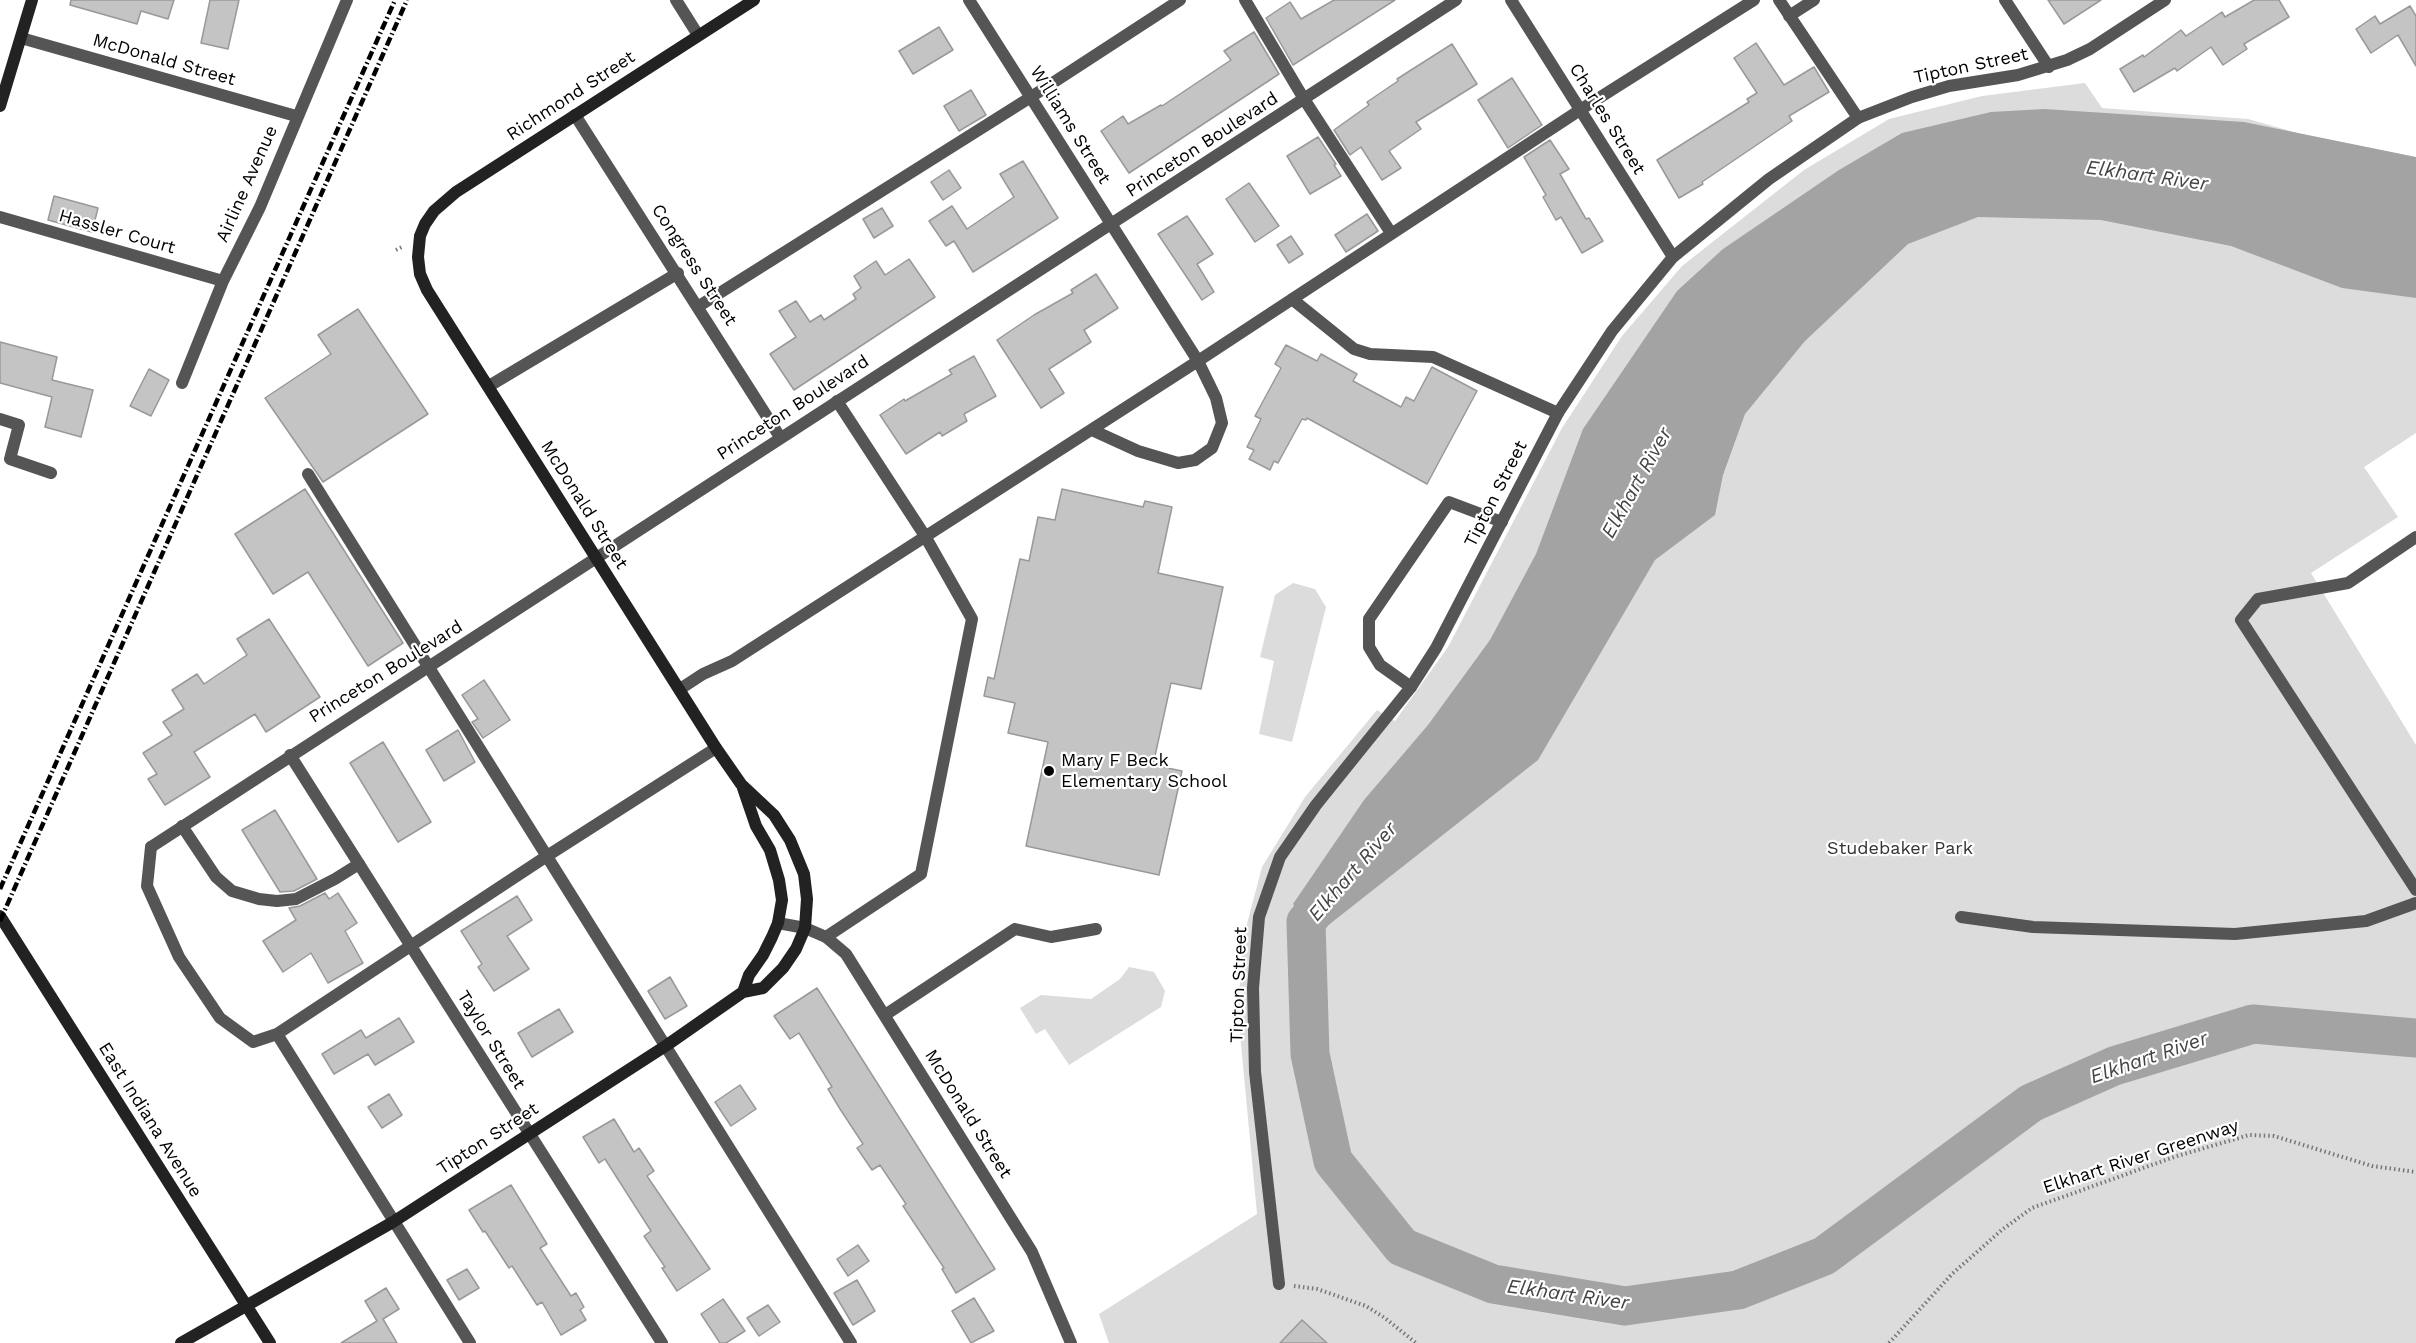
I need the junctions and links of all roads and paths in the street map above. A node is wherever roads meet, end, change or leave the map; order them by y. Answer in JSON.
{"nodes":[{"id":1,"x":32,"y":0,"type":"edge"},
{"id":2,"x":347,"y":0,"type":"edge"},
{"id":3,"x":676,"y":0,"type":"edge"},
{"id":4,"x":754,"y":0,"type":"edge"},
{"id":5,"x":969,"y":0,"type":"edge"},
{"id":6,"x":1180,"y":0,"type":"edge"},
{"id":7,"x":1245,"y":0,"type":"edge"},
{"id":8,"x":1456,"y":0,"type":"edge"},
{"id":9,"x":1511,"y":0,"type":"edge"},
{"id":10,"x":1754,"y":0,"type":"edge"},
{"id":11,"x":1779,"y":0,"type":"edge"},
{"id":12,"x":1814,"y":0,"type":"edge"},
{"id":13,"x":2005,"y":0,"type":"edge"},
{"id":14,"x":2165,"y":0,"type":"edge"},
{"id":15,"x":1789,"y":16,"type":"junction"},
{"id":16,"x":698,"y":35,"type":"junction"},
{"id":17,"x":21,"y":38,"type":"junction"},
{"id":18,"x":2049,"y":67,"type":"junction"},
{"id":19,"x":5,"y":73,"type":"edge"},
{"id":20,"x":1031,"y":97,"type":"junction"},
{"id":21,"x":1304,"y":99,"type":"junction"},
{"id":22,"x":0,"y":106,"type":"edge"},
{"id":23,"x":1580,"y":110,"type":"junction"},
{"id":24,"x":575,"y":115,"type":"junction"},
{"id":25,"x":296,"y":116,"type":"junction"},
{"id":26,"x":1858,"y":118,"type":"junction"},
{"id":27,"x":0,"y":217,"type":"edge"},
{"id":28,"x":1111,"y":225,"type":"junction"},
{"id":29,"x":1391,"y":233,"type":"junction"},
{"id":30,"x":420,"y":236,"type":"joint"},
{"id":31,"x":1673,"y":256,"type":"junction"},
{"id":32,"x":678,"y":273,"type":"junction"},
{"id":33,"x":223,"y":281,"type":"junction"},
{"id":34,"x":1292,"y":299,"type":"junction"},
{"id":35,"x":699,"y":306,"type":"junction"},
{"id":36,"x":1198,"y":361,"type":"junction"},
{"id":37,"x":182,"y":384,"type":"dead end"},
{"id":38,"x":489,"y":386,"type":"junction"},
{"id":39,"x":837,"y":401,"type":"junction"},
{"id":40,"x":1558,"y":413,"type":"junction"},
{"id":41,"x":0,"y":419,"type":"edge"},
{"id":42,"x":1092,"y":429,"type":"junction"},
{"id":43,"x":780,"y":437,"type":"junction"},
{"id":44,"x":51,"y":473,"type":"dead end"},
{"id":45,"x":308,"y":474,"type":"dead end"},
{"id":46,"x":1502,"y":522,"type":"junction"},
{"id":47,"x":925,"y":536,"type":"junction"},
{"id":48,"x":2416,"y":537,"type":"edge"},
{"id":49,"x":596,"y":559,"type":"junction"},
{"id":50,"x":429,"y":667,"type":"junction"},
{"id":51,"x":1411,"y":687,"type":"junction"},
{"id":52,"x":680,"y":689,"type":"junction"},
{"id":53,"x":716,"y":748,"type":"junction"},
{"id":54,"x":290,"y":754,"type":"junction"},
{"id":55,"x":741,"y":784,"type":"junction"},
{"id":56,"x":182,"y":826,"type":"junction"},
{"id":57,"x":547,"y":856,"type":"junction"},
{"id":58,"x":359,"y":864,"type":"junction"},
{"id":59,"x":2416,"y":890,"type":"edge"},
{"id":60,"x":2416,"y":903,"type":"edge"},
{"id":61,"x":0,"y":916,"type":"edge"},
{"id":62,"x":1961,"y":917,"type":"dead end"},
{"id":63,"x":778,"y":924,"type":"junction"},
{"id":64,"x":805,"y":928,"type":"junction"},
{"id":65,"x":1096,"y":929,"type":"dead end"},
{"id":66,"x":826,"y":937,"type":"junction"},
{"id":67,"x":411,"y":945,"type":"junction"},
{"id":68,"x":743,"y":992,"type":"junction"},
{"id":69,"x":885,"y":1015,"type":"junction"},
{"id":70,"x":277,"y":1034,"type":"junction"},
{"id":71,"x":667,"y":1045,"type":"junction"},
{"id":72,"x":529,"y":1134,"type":"junction"},
{"id":73,"x":2416,"y":1172,"type":"edge"},
{"id":74,"x":393,"y":1221,"type":"junction"},
{"id":75,"x":1279,"y":1284,"type":"joint"},
{"id":76,"x":245,"y":1305,"type":"junction"},
{"id":77,"x":182,"y":1343,"type":"edge"},
{"id":78,"x":270,"y":1343,"type":"edge"},
{"id":79,"x":470,"y":1343,"type":"edge"},
{"id":80,"x":662,"y":1343,"type":"edge"},
{"id":81,"x":851,"y":1343,"type":"edge"},
{"id":82,"x":1071,"y":1343,"type":"edge"},
{"id":83,"x":1416,"y":1343,"type":"edge"},
{"id":84,"x":1889,"y":1343,"type":"edge"}],
"edges":[{"from":1,"to":17,"type":"street"},
{"from":2,"to":25,"type":"street","name":"Airline Avenue"},
{"from":3,"to":16,"type":"street"},
{"from":4,"to":16,"type":"street","name":"Richmond Street"},
{"from":5,"to":20,"type":"street","name":"Williams Street"},
{"from":6,"to":20,"type":"street"},
{"from":7,"to":21,"type":"street"},
{"from":8,"to":21,"type":"street","name":"Princeton Boulevard"},
{"from":9,"to":23,"type":"street","name":"Charles Street"},
{"from":10,"to":23,"type":"street"},
{"from":11,"to":15,"type":"street"},
{"from":12,"to":15,"type":"street"},
{"from":13,"to":18,"type":"street"},
{"from":14,"to":18,"type":"street","name":"Tipton Street"},
{"from":15,"to":26,"type":"street"},
{"from":16,"to":24,"type":"street","name":"Richmond Street"},
{"from":17,"to":19,"type":"street"},
{"from":17,"to":25,"type":"street","name":"McDonald Street"},
{"from":18,"to":26,"type":"street","name":"Tipton Street"},
{"from":19,"to":22,"type":"street"},
{"from":20,"to":28,"type":"street","name":"Williams Street"},
{"from":20,"to":35,"type":"street"},
{"from":21,"to":28,"type":"street","name":"Princeton Boulevard"},
{"from":21,"to":29,"type":"street"},
{"from":23,"to":29,"type":"street"},
{"from":23,"to":31,"type":"street","name":"Charles Street"},
{"from":24,"to":30,"type":"street","name":"Richmond Street"},
{"from":24,"to":32,"type":"street","name":"Congress Street"},
{"from":25,"to":33,"type":"street","name":"Airline Avenue"},
{"from":26,"to":31,"type":"street","name":"Tipton Street"},
{"from":27,"to":33,"type":"street","name":"Hassler Court"},
{"from":28,"to":36,"type":"street","name":"Williams Street"},
{"from":28,"to":39,"type":"street","name":"Princeton Boulevard"},
{"from":29,"to":34,"type":"street"},
{"from":30,"to":38,"type":"street","name":"McDonald Street"},
{"from":31,"to":40,"type":"street","name":"Tipton Street"},
{"from":32,"to":35,"type":"street","name":"Congress Street"},
{"from":32,"to":38,"type":"street"},
{"from":33,"to":37,"type":"street","name":"Airline Avenue"},
{"from":34,"to":36,"type":"street"},
{"from":34,"to":40,"type":"street"},
{"from":35,"to":43,"type":"street","name":"Congress Street"},
{"from":36,"to":42,"type":"street"},
{"from":36,"to":42,"type":"street","name":"Williams Street"},
{"from":38,"to":49,"type":"street","name":"McDonald Street"},
{"from":39,"to":43,"type":"street","name":"Princeton Boulevard"},
{"from":39,"to":47,"type":"street"},
{"from":40,"to":46,"type":"street","name":"Tipton Street"},
{"from":41,"to":44,"type":"street"},
{"from":42,"to":47,"type":"street"},
{"from":43,"to":49,"type":"street","name":"Princeton Boulevard"},
{"from":45,"to":50,"type":"street"},
{"from":46,"to":51,"type":"street","name":"Tipton Street"},
{"from":46,"to":51,"type":"street"},
{"from":47,"to":52,"type":"street"},
{"from":47,"to":66,"type":"street"},
{"from":48,"to":59,"type":"street"},
{"from":49,"to":50,"type":"street","name":"Princeton Boulevard"},
{"from":49,"to":52,"type":"street","name":"McDonald Street"},
{"from":50,"to":54,"type":"street","name":"Princeton Boulevard"},
{"from":50,"to":57,"type":"street"},
{"from":51,"to":75,"type":"street","name":"Tipton Street"},
{"from":52,"to":53,"type":"street","name":"McDonald Street"},
{"from":53,"to":55,"type":"street","name":"McDonald Street"},
{"from":53,"to":57,"type":"street"},
{"from":54,"to":56,"type":"street","name":"Princeton Boulevard"},
{"from":54,"to":58,"type":"street","name":"Taylor Street"},
{"from":55,"to":63,"type":"street","name":"McDonald Street"},
{"from":55,"to":64,"type":"street","name":"McDonald Street"},
{"from":56,"to":58,"type":"street"},
{"from":56,"to":70,"type":"street","name":"Princeton Boulevard"},
{"from":57,"to":67,"type":"street"},
{"from":57,"to":71,"type":"street"},
{"from":58,"to":67,"type":"street","name":"Taylor Street"},
{"from":60,"to":62,"type":"street"},
{"from":61,"to":76,"type":"street","name":"East Indiana Avenue"},
{"from":63,"to":64,"type":"street","name":"McDonald Street"},
{"from":63,"to":68,"type":"street","name":"Tipton Street"},
{"from":64,"to":66,"type":"street","name":"McDonald Street"},
{"from":64,"to":68,"type":"street","name":"Tipton Street"},
{"from":65,"to":69,"type":"street"},
{"from":66,"to":69,"type":"street","name":"McDonald Street"},
{"from":67,"to":70,"type":"street"},
{"from":67,"to":72,"type":"street","name":"Taylor Street"},
{"from":68,"to":71,"type":"street","name":"Tipton Street"},
{"from":69,"to":82,"type":"street","name":"McDonald Street"},
{"from":70,"to":74,"type":"street"},
{"from":71,"to":72,"type":"street","name":"Tipton Street"},
{"from":71,"to":81,"type":"street"},
{"from":72,"to":74,"type":"street","name":"Tipton Street"},
{"from":72,"to":80,"type":"street","name":"Taylor Street"},
{"from":73,"to":84,"type":"path","name":"Elkhart River Greenway"},
{"from":74,"to":76,"type":"street","name":"Tipton Street"},
{"from":74,"to":79,"type":"street"},
{"from":75,"to":83,"type":"path"},
{"from":76,"to":77,"type":"street","name":"Tipton Street"},
{"from":76,"to":78,"type":"street","name":"East Indiana Avenue"}]}
